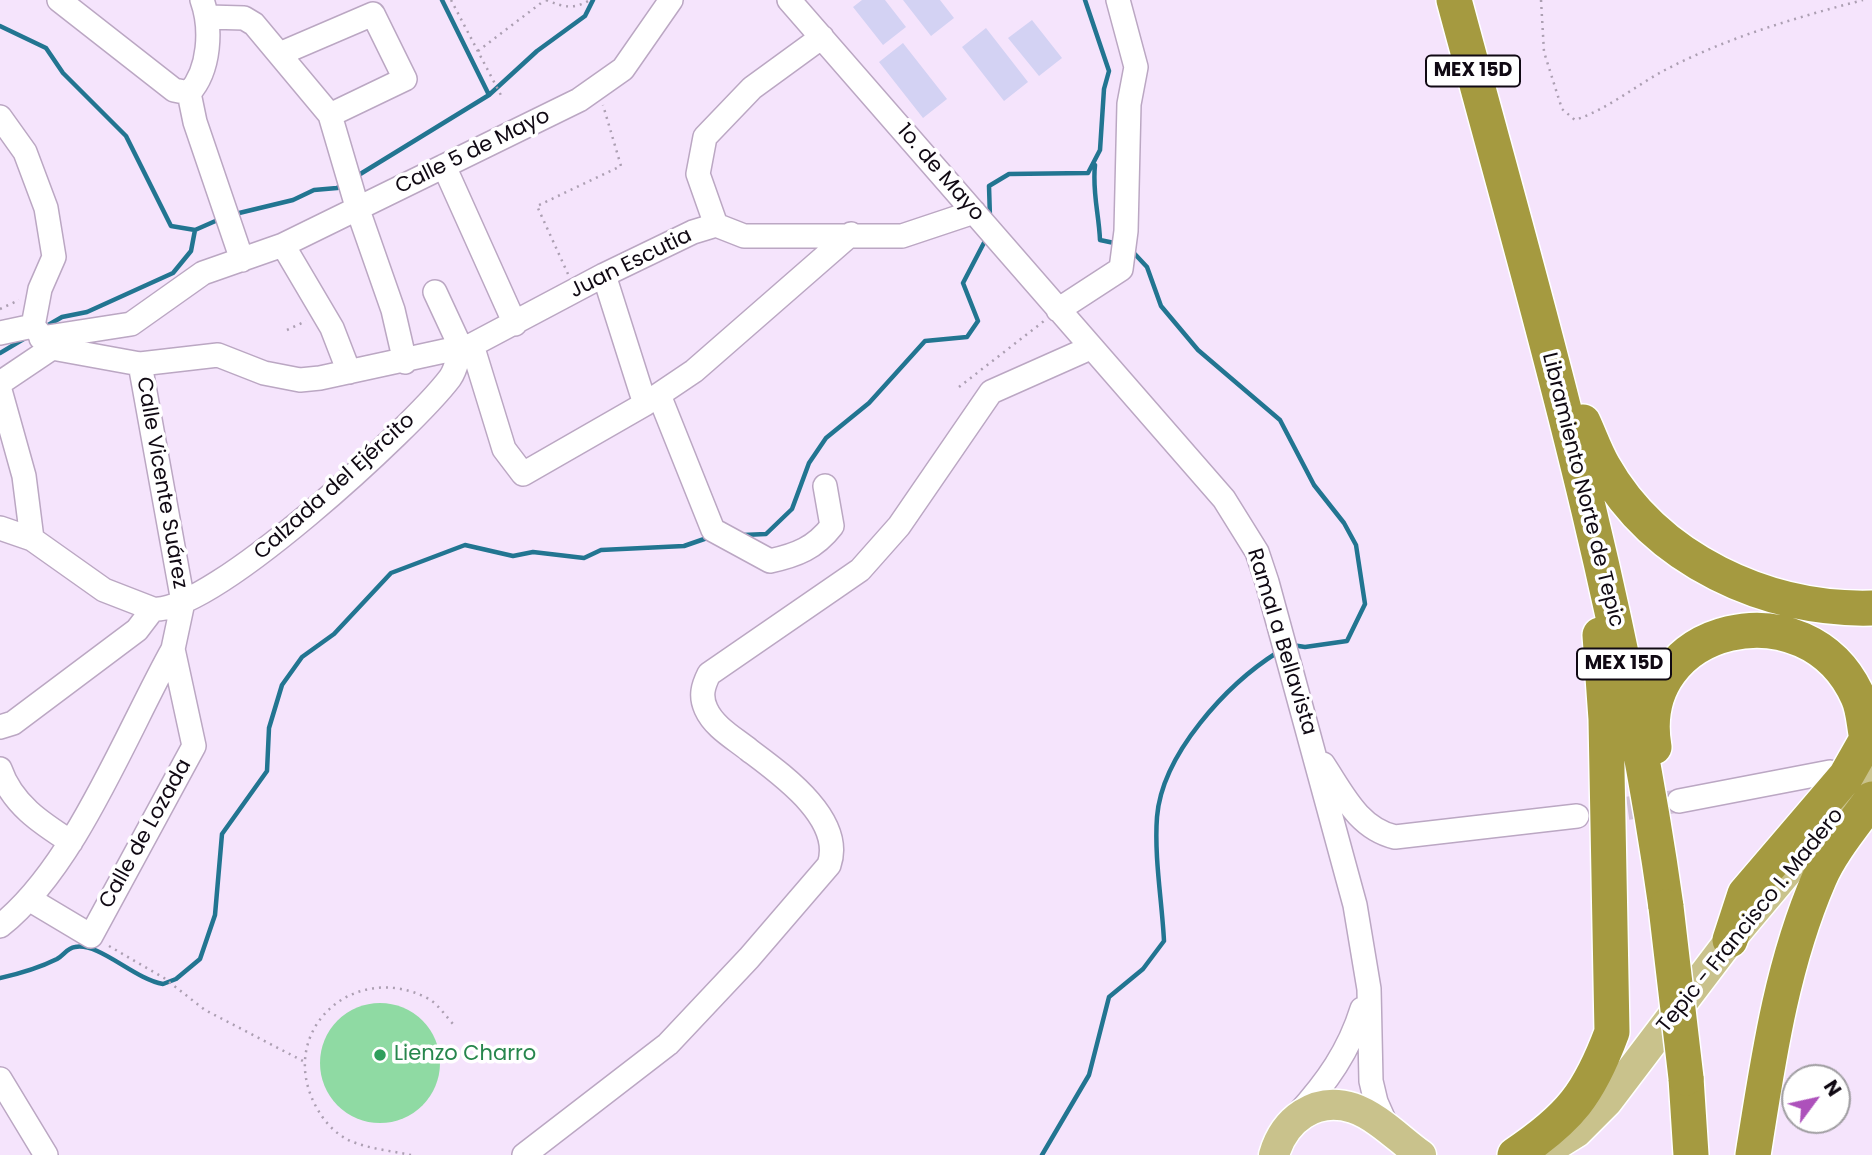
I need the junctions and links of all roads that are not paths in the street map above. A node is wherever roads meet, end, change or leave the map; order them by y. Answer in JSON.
{"nodes":[{"id":1,"x":59,"y":0,"type":"edge"},
{"id":2,"x":671,"y":0,"type":"edge"},
{"id":3,"x":789,"y":0,"type":"edge"},
{"id":4,"x":1118,"y":0,"type":"edge"},
{"id":5,"x":1454,"y":0,"type":"edge"},
{"id":6,"x":205,"y":8,"type":"edge"},
{"id":7,"x":822,"y":37,"type":"junction"},
{"id":8,"x":282,"y":53,"type":"junction"},
{"id":9,"x":189,"y":93,"type":"junction"},
{"id":10,"x":330,"y":115,"type":"junction"},
{"id":11,"x":0,"y":117,"type":"edge"},
{"id":12,"x":1493,"y":142,"type":"junction"},
{"id":13,"x":444,"y":166,"type":"junction"},
{"id":14,"x":358,"y":210,"type":"junction"},
{"id":15,"x":974,"y":212,"type":"junction"},
{"id":16,"x":716,"y":225,"type":"junction"},
{"id":17,"x":851,"y":234,"type":"junction"},
{"id":18,"x":283,"y":245,"type":"junction"},
{"id":19,"x":242,"y":260,"type":"junction"},
{"id":20,"x":604,"y":275,"type":"junction"},
{"id":21,"x":435,"y":292,"type":"dead end"},
{"id":22,"x":1058,"y":310,"type":"junction"},
{"id":23,"x":515,"y":324,"type":"junction"},
{"id":24,"x":0,"y":333,"type":"edge"},
{"id":25,"x":42,"y":337,"type":"junction"},
{"id":26,"x":467,"y":346,"type":"junction"},
{"id":27,"x":1090,"y":348,"type":"junction"},
{"id":28,"x":405,"y":362,"type":"junction"},
{"id":29,"x":140,"y":364,"type":"junction"},
{"id":30,"x":349,"y":372,"type":"junction"},
{"id":31,"x":0,"y":383,"type":"edge"},
{"id":32,"x":0,"y":390,"type":"edge"},
{"id":33,"x":652,"y":399,"type":"junction"},
{"id":34,"x":1566,"y":423,"type":"junction"},
{"id":35,"x":825,"y":486,"type":"dead end"},
{"id":36,"x":0,"y":528,"type":"edge"},
{"id":37,"x":32,"y":539,"type":"junction"},
{"id":38,"x":183,"y":602,"type":"junction"},
{"id":39,"x":1872,"y":608,"type":"edge"},
{"id":40,"x":153,"y":610,"type":"junction"},
{"id":41,"x":173,"y":649,"type":"junction"},
{"id":42,"x":0,"y":727,"type":"edge"},
{"id":43,"x":1313,"y":750,"type":"junction"},
{"id":44,"x":0,"y":769,"type":"edge"},
{"id":45,"x":1872,"y":771,"type":"edge"},
{"id":46,"x":1830,"y":772,"type":"dead end"},
{"id":47,"x":1872,"y":799,"type":"edge"},
{"id":48,"x":1679,"y":801,"type":"tunnel mouth"},
{"id":49,"x":1577,"y":816,"type":"tunnel mouth"},
{"id":50,"x":71,"y":842,"type":"junction"},
{"id":51,"x":29,"y":899,"type":"junction"},
{"id":52,"x":1666,"y":908,"type":"junction"},
{"id":53,"x":0,"y":926,"type":"edge"},
{"id":54,"x":1730,"y":940,"type":"junction"},
{"id":55,"x":1368,"y":989,"type":"junction"},
{"id":56,"x":1630,"y":1070,"type":"junction"},
{"id":57,"x":0,"y":1079,"type":"edge"},
{"id":58,"x":1292,"y":1120,"type":"junction"},
{"id":59,"x":1391,"y":1144,"type":"edge"},
{"id":60,"x":46,"y":1155,"type":"edge"},
{"id":61,"x":524,"y":1155,"type":"edge"},
{"id":62,"x":1274,"y":1155,"type":"edge"},
{"id":63,"x":1420,"y":1155,"type":"edge"},
{"id":64,"x":1514,"y":1155,"type":"edge"},
{"id":65,"x":1540,"y":1155,"type":"edge"},
{"id":66,"x":1691,"y":1155,"type":"edge"},
{"id":67,"x":1753,"y":1155,"type":"edge"}],
"edges":[{"from":1,"to":9,"type":"street"},
{"from":2,"to":13,"type":"street","name":"Calle 5 de Mayo"},
{"from":3,"to":7,"type":"street","name":"1o. de Mayo"},
{"from":4,"to":22,"type":"street"},
{"from":5,"to":12,"type":"highway","name":"Libramiento Norte de Tepic","number":"MEX 15D"},
{"from":6,"to":8,"type":"street"},
{"from":6,"to":9,"type":"street"},
{"from":7,"to":15,"type":"street","name":"1o. de Mayo"},
{"from":7,"to":16,"type":"street"},
{"from":8,"to":10,"type":"street"},
{"from":8,"to":10,"type":"street"},
{"from":9,"to":19,"type":"street"},
{"from":10,"to":14,"type":"street"},
{"from":11,"to":25,"type":"street"},
{"from":12,"to":34,"type":"highway","name":"Libramiento Norte de Tepic","number":"MEX 15D"},
{"from":12,"to":39,"type":"highway"},
{"from":13,"to":14,"type":"street","name":"Calle 5 de Mayo"},
{"from":13,"to":23,"type":"street"},
{"from":14,"to":18,"type":"street","name":"Calle 5 de Mayo"},
{"from":14,"to":28,"type":"street"},
{"from":15,"to":17,"type":"street","name":"Juan Escutia"},
{"from":15,"to":22,"type":"street","name":"1o. de Mayo"},
{"from":16,"to":17,"type":"street","name":"Juan Escutia"},
{"from":16,"to":20,"type":"street","name":"Juan Escutia"},
{"from":17,"to":33,"type":"street"},
{"from":18,"to":19,"type":"street","name":"Calle 5 de Mayo"},
{"from":18,"to":30,"type":"street"},
{"from":19,"to":25,"type":"street","name":"Calle 5 de Mayo"},
{"from":20,"to":23,"type":"street","name":"Juan Escutia"},
{"from":20,"to":33,"type":"street"},
{"from":21,"to":26,"type":"street"},
{"from":22,"to":27,"type":"street","name":"1o. de Mayo"},
{"from":23,"to":26,"type":"street","name":"Juan Escutia"},
{"from":24,"to":25,"type":"street","name":"Calle 5 de Mayo"},
{"from":25,"to":29,"type":"street","name":"Juan Escutia"},
{"from":25,"to":31,"type":"street"},
{"from":26,"to":28,"type":"street","name":"Juan Escutia"},
{"from":26,"to":33,"type":"street"},
{"from":26,"to":38,"type":"street","name":"Calzada del Ejército"},
{"from":27,"to":43,"type":"street","name":"Ramal a Bellavista"},
{"from":27,"to":61,"type":"street"},
{"from":28,"to":30,"type":"street","name":"Juan Escutia"},
{"from":29,"to":30,"type":"street","name":"Juan Escutia"},
{"from":29,"to":38,"type":"street","name":"Calle Vicente Suárez"},
{"from":32,"to":37,"type":"street"},
{"from":33,"to":35,"type":"street"},
{"from":34,"to":52,"type":"highway","name":"Libramiento Norte de Tepic","number":"MEX 15D"},
{"from":34,"to":64,"type":"highway"},
{"from":36,"to":37,"type":"street"},
{"from":37,"to":40,"type":"street"},
{"from":38,"to":40,"type":"street","name":"Calzada del Ejército"},
{"from":38,"to":41,"type":"street"},
{"from":40,"to":42,"type":"street"},
{"from":41,"to":50,"type":"street"},
{"from":41,"to":51,"type":"street","name":"Calle de Lozada"},
{"from":43,"to":49,"type":"street"},
{"from":43,"to":55,"type":"street","name":"Ramal a Bellavista"},
{"from":44,"to":50,"type":"street"},
{"from":45,"to":54,"type":"main road","name":"Tepic - Francisco I. Madero"},
{"from":46,"to":48,"type":"street"},
{"from":47,"to":67,"type":"highway"},
{"from":50,"to":51,"type":"street"},
{"from":51,"to":53,"type":"street"},
{"from":52,"to":54,"type":"highway"},
{"from":52,"to":66,"type":"highway","name":"Libramiento Norte de Tepic","number":"MEX 15D","bridge":true},
{"from":54,"to":56,"type":"main road","name":"Tepic - Francisco I. Madero"},
{"from":55,"to":58,"type":"street"},
{"from":55,"to":59,"type":"street","name":"Ramal a Bellavista"},
{"from":56,"to":64,"type":"main road","name":"Tepic - Francisco I. Madero"},
{"from":56,"to":65,"type":"main road","name":"Tepic - Francisco I. Madero"},
{"from":57,"to":60,"type":"street"},
{"from":58,"to":59,"type":"main road"},
{"from":58,"to":62,"type":"main road"},
{"from":59,"to":63,"type":"main road"}]}
